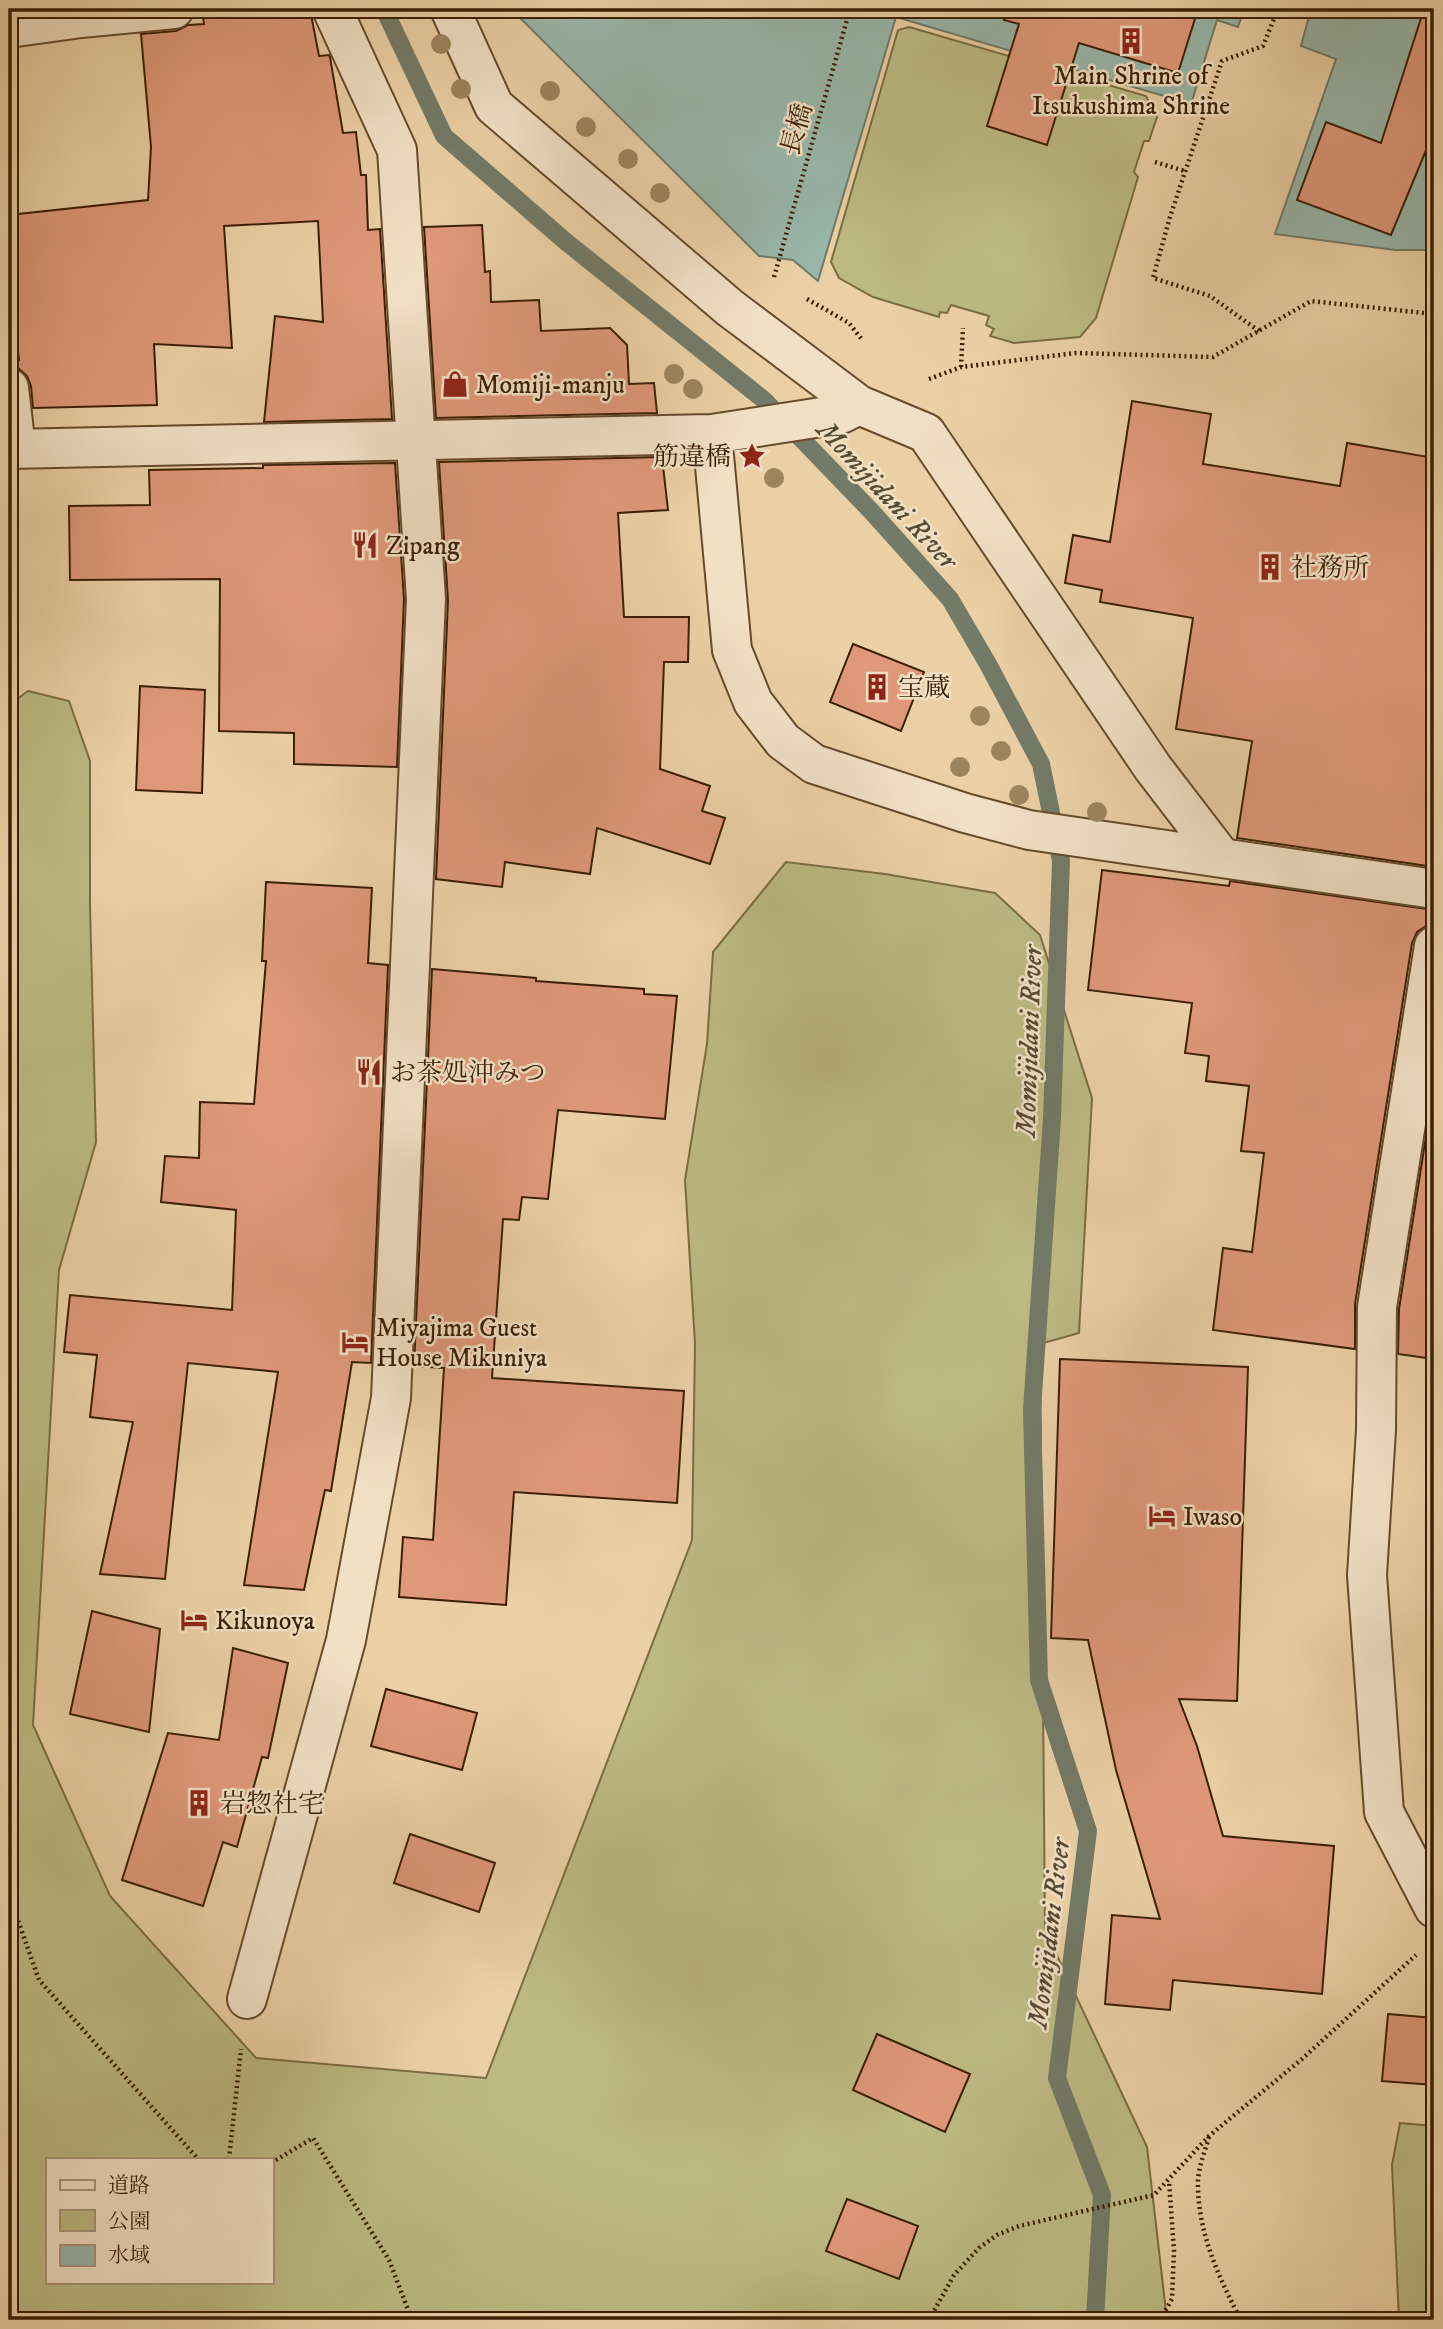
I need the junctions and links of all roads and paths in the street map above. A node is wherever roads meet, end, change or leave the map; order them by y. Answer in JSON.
{"nodes":[{"id":1,"x":174,"y":9,"type":"edge"},
{"id":2,"x":332,"y":9,"type":"edge"},
{"id":3,"x":450,"y":9,"type":"edge"},
{"id":4,"x":850,"y":9,"type":"edge"},
{"id":5,"x":1278,"y":9,"type":"edge"},
{"id":6,"x":79,"y":13,"type":"edge"},
{"id":7,"x":9,"y":28,"type":"edge"},
{"id":8,"x":1155,"y":162,"type":"dead end"},
{"id":9,"x":1185,"y":171,"type":"junction"},
{"id":10,"x":774,"y":278,"type":"dead end"},
{"id":11,"x":799,"y":294,"type":"dead end"},
{"id":12,"x":1434,"y":314,"type":"edge"},
{"id":13,"x":849,"y":323,"type":"dead end"},
{"id":14,"x":963,"y":328,"type":"dead end"},
{"id":15,"x":1259,"y":331,"type":"junction"},
{"id":16,"x":961,"y":367,"type":"junction"},
{"id":17,"x":9,"y":388,"type":"edge"},
{"id":18,"x":850,"y":410,"type":"junction"},
{"id":19,"x":722,"y":433,"type":"junction"},
{"id":20,"x":416,"y":439,"type":"junction"},
{"id":21,"x":12,"y":449,"type":"edge"},
{"id":22,"x":1222,"y":858,"type":"junction"},
{"id":23,"x":1434,"y":889,"type":"edge"},
{"id":24,"x":1434,"y":946,"type":"edge"},
{"id":25,"x":9,"y":1895,"type":"edge"},
{"id":26,"x":1434,"y":1908,"type":"edge"},
{"id":27,"x":1424,"y":1947,"type":"dead end"},
{"id":28,"x":247,"y":1999,"type":"joint"},
{"id":29,"x":1209,"y":2136,"type":"junction"},
{"id":30,"x":197,"y":2158,"type":"edge"},
{"id":31,"x":229,"y":2158,"type":"edge"},
{"id":32,"x":273,"y":2162,"type":"edge"},
{"id":33,"x":1168,"y":2180,"type":"junction"},
{"id":34,"x":412,"y":2320,"type":"edge"},
{"id":35,"x":929,"y":2320,"type":"edge"},
{"id":36,"x":1160,"y":2320,"type":"edge"},
{"id":37,"x":1241,"y":2320,"type":"edge"}],
"edges":[{"from":1,"to":6,"type":"street"},
{"from":2,"to":20,"type":"street"},
{"from":3,"to":18,"type":"street"},
{"from":4,"to":10,"type":"path","name":"長橋"},
{"from":5,"to":9,"type":"path"},
{"from":6,"to":7,"type":"street"},
{"from":8,"to":9,"type":"path"},
{"from":9,"to":15,"type":"path"},
{"from":11,"to":13,"type":"path"},
{"from":12,"to":15,"type":"path"},
{"from":14,"to":16,"type":"path"},
{"from":15,"to":16,"type":"path"},
{"from":16,"to":18,"type":"path"},
{"from":17,"to":21,"type":"street"},
{"from":18,"to":19,"type":"street"},
{"from":18,"to":22,"type":"street"},
{"from":19,"to":20,"type":"street"},
{"from":19,"to":22,"type":"street"},
{"from":20,"to":21,"type":"street"},
{"from":20,"to":28,"type":"street"},
{"from":22,"to":23,"type":"street"},
{"from":24,"to":26,"type":"street"},
{"from":25,"to":30,"type":"path"},
{"from":27,"to":29,"type":"path"},
{"from":28,"to":31,"type":"path"},
{"from":29,"to":33,"type":"path"},
{"from":29,"to":37,"type":"path"},
{"from":32,"to":34,"type":"path"},
{"from":33,"to":35,"type":"path"},
{"from":33,"to":36,"type":"path"}]}
